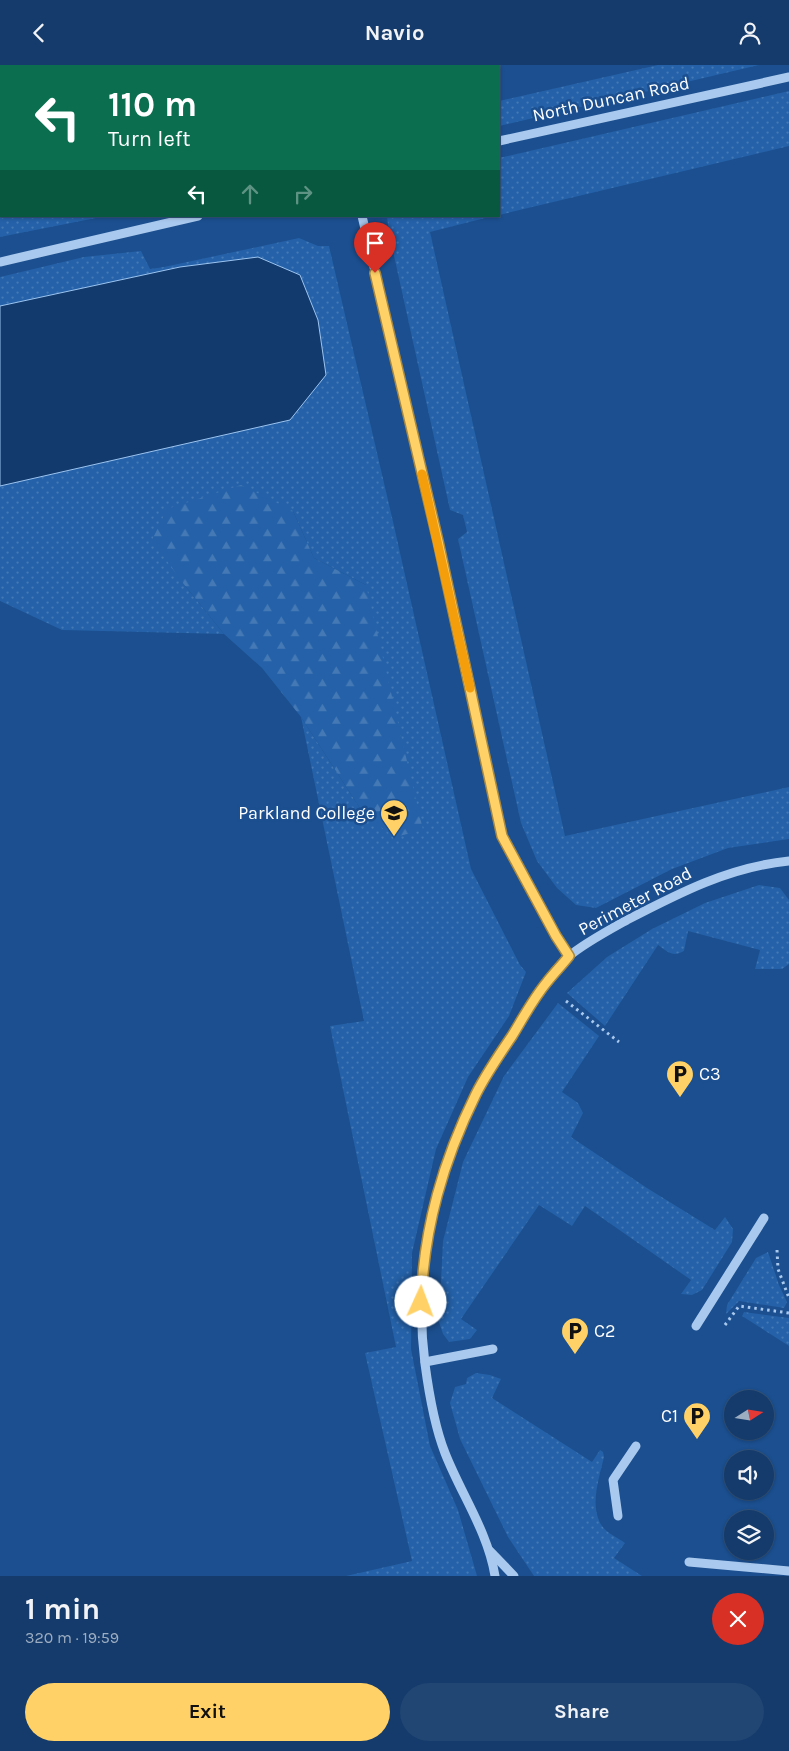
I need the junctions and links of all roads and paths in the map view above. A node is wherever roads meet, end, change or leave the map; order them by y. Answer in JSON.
{"nodes":[{"id":1,"x":789,"y":77,"type":"edge"},
{"id":2,"x":500,"y":141,"type":"edge"},
{"id":3,"x":190,"y":217,"type":"edge"},
{"id":4,"x":362,"y":217,"type":"edge"},
{"id":5,"x":165,"y":220,"type":"edge"},
{"id":6,"x":0,"y":262,"type":"edge"},
{"id":7,"x":789,"y":861,"type":"edge"},
{"id":8,"x":569,"y":956,"type":"junction"},
{"id":9,"x":566,"y":1001,"type":"dead end"},
{"id":10,"x":619,"y":1042,"type":"dead end"},
{"id":11,"x":764,"y":1218,"type":"dead end"},
{"id":12,"x":777,"y":1250,"type":"dead end"},
{"id":13,"x":789,"y":1298,"type":"edge"},
{"id":14,"x":789,"y":1313,"type":"edge"},
{"id":15,"x":725,"y":1325,"type":"dead end"},
{"id":16,"x":696,"y":1326,"type":"dead end"},
{"id":17,"x":493,"y":1349,"type":"dead end"},
{"id":18,"x":425,"y":1362,"type":"junction"},
{"id":19,"x":636,"y":1446,"type":"dead end"},
{"id":20,"x":618,"y":1516,"type":"dead end"},
{"id":21,"x":490,"y":1550,"type":"junction"},
{"id":22,"x":689,"y":1562,"type":"dead end"},
{"id":23,"x":789,"y":1571,"type":"edge"},
{"id":24,"x":495,"y":1576,"type":"edge"},
{"id":25,"x":514,"y":1576,"type":"edge"}],
"edges":[{"from":1,"to":2,"type":"street","name":"North Duncan Road"},
{"from":3,"to":5,"type":"street"},
{"from":4,"to":8,"type":"street"},
{"from":5,"to":6,"type":"street"},
{"from":7,"to":8,"type":"street","name":"Perimeter Road"},
{"from":8,"to":18,"type":"street","name":"Perimeter Road"},
{"from":9,"to":10,"type":"path"},
{"from":11,"to":16,"type":"street"},
{"from":12,"to":13,"type":"path"},
{"from":14,"to":15,"type":"path"},
{"from":17,"to":18,"type":"street"},
{"from":18,"to":21,"type":"street","name":"Perimeter Road"},
{"from":19,"to":20,"type":"street"},
{"from":21,"to":24,"type":"street","name":"Perimeter Road"},
{"from":21,"to":25,"type":"street","name":"Perimeter Road"},
{"from":22,"to":23,"type":"street"}]}
